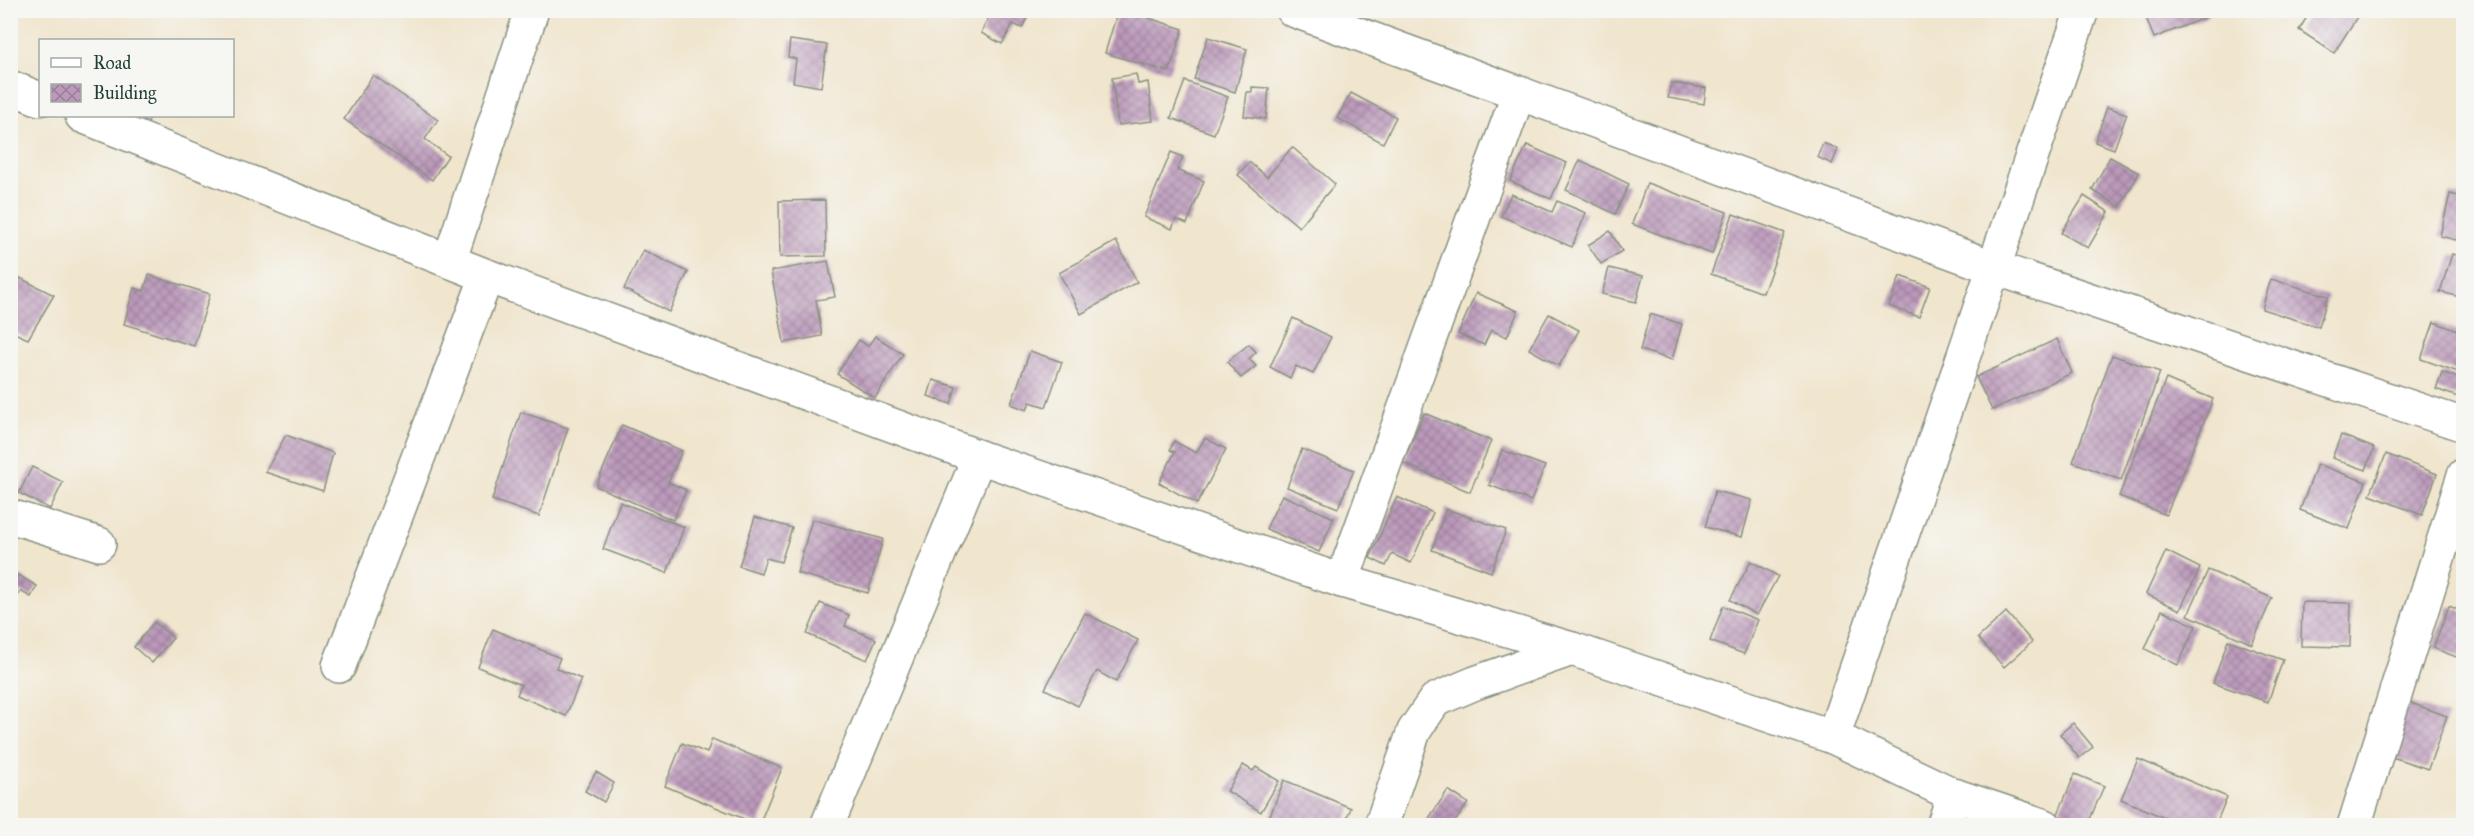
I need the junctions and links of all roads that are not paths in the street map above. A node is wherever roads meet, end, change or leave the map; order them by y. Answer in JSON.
{"nodes":[{"id":1,"x":532,"y":10,"type":"edge"},
{"id":2,"x":1293,"y":10,"type":"edge"},
{"id":3,"x":2082,"y":10,"type":"edge"},
{"id":4,"x":10,"y":87,"type":"edge"},
{"id":5,"x":1519,"y":92,"type":"junction"},
{"id":6,"x":39,"y":99,"type":"edge"},
{"id":7,"x":85,"y":117,"type":"edge"},
{"id":8,"x":450,"y":260,"type":"junction"},
{"id":9,"x":1995,"y":268,"type":"junction"},
{"id":10,"x":487,"y":276,"type":"junction"},
{"id":11,"x":2463,"y":425,"type":"edge"},
{"id":12,"x":979,"y":457,"type":"junction"},
{"id":13,"x":2463,"y":475,"type":"edge"},
{"id":14,"x":10,"y":516,"type":"edge"},
{"id":15,"x":99,"y":544,"type":"dead end"},
{"id":16,"x":1342,"y":581,"type":"junction"},
{"id":17,"x":1572,"y":649,"type":"junction"},
{"id":18,"x":339,"y":666,"type":"dead end"},
{"id":19,"x":1833,"y":737,"type":"junction"},
{"id":20,"x":1954,"y":795,"type":"junction"},
{"id":21,"x":827,"y":825,"type":"edge"},
{"id":22,"x":1381,"y":825,"type":"edge"},
{"id":23,"x":1943,"y":825,"type":"edge"},
{"id":24,"x":2045,"y":825,"type":"edge"},
{"id":25,"x":2354,"y":825,"type":"edge"}],
"edges":[{"from":1,"to":8,"type":"street"},
{"from":2,"to":5,"type":"street"},
{"from":3,"to":9,"type":"street"},
{"from":4,"to":6,"type":"street"},
{"from":5,"to":9,"type":"street"},
{"from":5,"to":16,"type":"street"},
{"from":7,"to":8,"type":"street"},
{"from":8,"to":10,"type":"street"},
{"from":9,"to":11,"type":"street"},
{"from":9,"to":19,"type":"street"},
{"from":10,"to":12,"type":"street"},
{"from":10,"to":18,"type":"street"},
{"from":12,"to":16,"type":"street"},
{"from":12,"to":21,"type":"street"},
{"from":13,"to":25,"type":"street"},
{"from":14,"to":15,"type":"street"},
{"from":16,"to":17,"type":"street"},
{"from":17,"to":19,"type":"street"},
{"from":17,"to":22,"type":"street"},
{"from":19,"to":20,"type":"street"},
{"from":20,"to":23,"type":"street"},
{"from":20,"to":24,"type":"street"}]}
